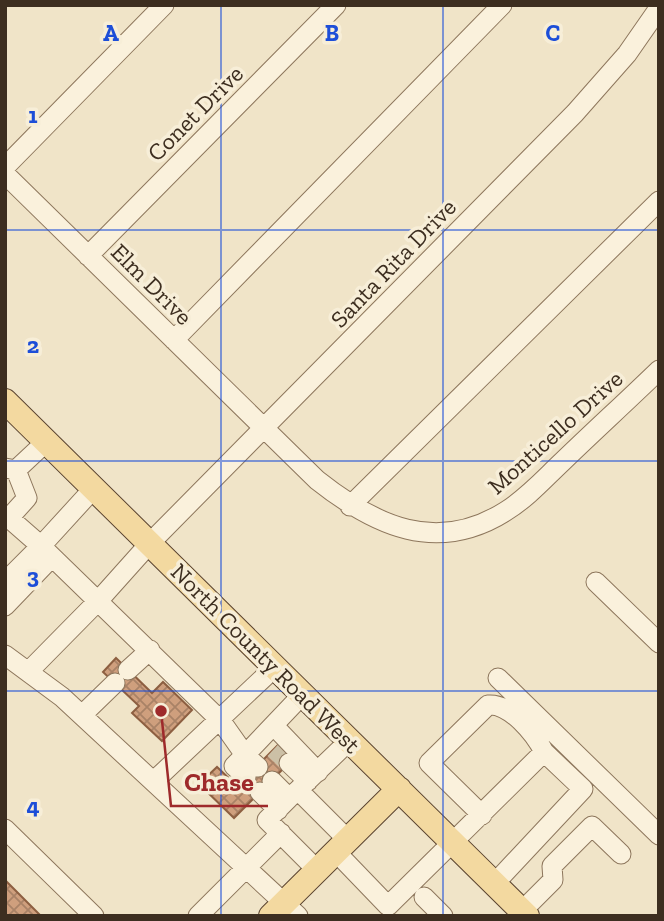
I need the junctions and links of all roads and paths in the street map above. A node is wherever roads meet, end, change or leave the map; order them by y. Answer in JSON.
{"nodes":[{"id":1,"x":164,"y":5,"type":"edge"},
{"id":2,"x":336,"y":5,"type":"edge"},
{"id":3,"x":502,"y":5,"type":"edge"},
{"id":4,"x":659,"y":8,"type":"edge"},
{"id":5,"x":5,"y":167,"type":"edge"},
{"id":6,"x":5,"y":174,"type":"edge"},
{"id":7,"x":659,"y":201,"type":"edge"},
{"id":8,"x":88,"y":256,"type":"junction"},
{"id":9,"x":174,"y":340,"type":"junction"},
{"id":10,"x":659,"y":370,"type":"edge"},
{"id":11,"x":5,"y":401,"type":"edge"},
{"id":12,"x":264,"y":429,"type":"junction"},
{"id":13,"x":47,"y":441,"type":"junction"},
{"id":14,"x":11,"y":469,"type":"edge"},
{"id":15,"x":94,"y":488,"type":"junction"},
{"id":16,"x":350,"y":506,"type":"junction"},
{"id":17,"x":7,"y":520,"type":"edge"},
{"id":18,"x":150,"y":543,"type":"junction"},
{"id":19,"x":47,"y":552,"type":"junction"},
{"id":20,"x":5,"y":582,"type":"edge"},
{"id":21,"x":596,"y":582,"type":"dead end"},
{"id":22,"x":99,"y":600,"type":"junction"},
{"id":23,"x":5,"y":606,"type":"edge"},
{"id":24,"x":659,"y":643,"type":"edge"},
{"id":25,"x":150,"y":650,"type":"junction"},
{"id":26,"x":5,"y":655,"type":"edge"},
{"id":27,"x":275,"y":667,"type":"junction"},
{"id":28,"x":29,"y":671,"type":"junction"},
{"id":29,"x":498,"y":678,"type":"dead end"},
{"id":30,"x":303,"y":694,"type":"junction"},
{"id":31,"x":82,"y":715,"type":"junction"},
{"id":32,"x":221,"y":721,"type":"junction"},
{"id":33,"x":270,"y":738,"type":"junction"},
{"id":34,"x":350,"y":740,"type":"junction"},
{"id":35,"x":544,"y":752,"type":"junction"},
{"id":36,"x":289,"y":763,"type":"tunnel mouth"},
{"id":37,"x":256,"y":774,"type":"junction"},
{"id":38,"x":154,"y":782,"type":"junction"},
{"id":39,"x":399,"y":789,"type":"junction"},
{"id":40,"x":298,"y":790,"type":"junction"},
{"id":41,"x":482,"y":815,"type":"junction"},
{"id":42,"x":5,"y":829,"type":"edge"},
{"id":43,"x":281,"y":833,"type":"junction"},
{"id":44,"x":659,"y":835,"type":"edge"},
{"id":45,"x":454,"y":844,"type":"junction"},
{"id":46,"x":342,"y":846,"type":"junction"},
{"id":47,"x":621,"y":854,"type":"dead end"},
{"id":48,"x":247,"y":868,"type":"junction"},
{"id":49,"x":317,"y":870,"type":"junction"},
{"id":50,"x":495,"y":883,"type":"junction"},
{"id":51,"x":424,"y":897,"type":"dead end"},
{"id":52,"x":285,"y":911,"type":"edge"},
{"id":53,"x":525,"y":913,"type":"edge"},
{"id":54,"x":94,"y":916,"type":"edge"},
{"id":55,"x":198,"y":916,"type":"edge"},
{"id":56,"x":443,"y":916,"type":"edge"}],
"edges":[{"from":1,"to":5,"type":"street"},
{"from":2,"to":8,"type":"street","name":"Conet Drive"},
{"from":3,"to":9,"type":"street"},
{"from":4,"to":12,"type":"street","name":"Santa Rita Drive"},
{"from":6,"to":8,"type":"street","name":"Elm Drive"},
{"from":7,"to":16,"type":"street"},
{"from":8,"to":9,"type":"street","name":"Elm Drive"},
{"from":9,"to":12,"type":"street","name":"Elm Drive"},
{"from":10,"to":16,"type":"street","name":"Monticello Drive"},
{"from":11,"to":13,"type":"main road","name":"North County Road West"},
{"from":12,"to":16,"type":"street","name":"Monticello Drive"},
{"from":12,"to":18,"type":"street","name":"Santa Rita Drive"},
{"from":13,"to":14,"type":"street"},
{"from":13,"to":15,"type":"main road","name":"North County Road West"},
{"from":14,"to":17,"type":"street"},
{"from":15,"to":18,"type":"main road","name":"North County Road West"},
{"from":15,"to":19,"type":"street"},
{"from":17,"to":19,"type":"street"},
{"from":18,"to":22,"type":"street","name":"Santa Rita Drive"},
{"from":18,"to":27,"type":"main road","name":"North County Road West"},
{"from":19,"to":20,"type":"street"},
{"from":19,"to":22,"type":"street"},
{"from":19,"to":23,"type":"street"},
{"from":21,"to":24,"type":"street"},
{"from":22,"to":25,"type":"street"},
{"from":22,"to":28,"type":"street","name":"Santa Rita Drive"},
{"from":25,"to":31,"type":"street"},
{"from":25,"to":32,"type":"street"},
{"from":26,"to":28,"type":"street"},
{"from":27,"to":30,"type":"main road","name":"North County Road West"},
{"from":27,"to":32,"type":"street"},
{"from":28,"to":31,"type":"street"},
{"from":29,"to":44,"type":"street"},
{"from":30,"to":33,"type":"street"},
{"from":30,"to":34,"type":"main road","name":"North County Road West"},
{"from":31,"to":38,"type":"street"},
{"from":32,"to":37,"type":"street"},
{"from":32,"to":38,"type":"street"},
{"from":33,"to":37,"type":"street"},
{"from":33,"to":40,"type":"street"},
{"from":34,"to":39,"type":"main road","name":"North County Road West"},
{"from":34,"to":40,"type":"street"},
{"from":35,"to":41,"type":"street"},
{"from":35,"to":41,"type":"street"},
{"from":35,"to":50,"type":"street"},
{"from":36,"to":40,"type":"street"},
{"from":37,"to":40,"type":"street"},
{"from":38,"to":48,"type":"street"},
{"from":39,"to":45,"type":"main road","name":"North County Road West"},
{"from":39,"to":46,"type":"main road"},
{"from":40,"to":43,"type":"street"},
{"from":40,"to":46,"type":"street"},
{"from":41,"to":45,"type":"street"},
{"from":42,"to":54,"type":"street"},
{"from":43,"to":48,"type":"street"},
{"from":43,"to":49,"type":"street"},
{"from":45,"to":46,"type":"street"},
{"from":45,"to":50,"type":"main road","name":"North County Road West"},
{"from":46,"to":49,"type":"main road"},
{"from":47,"to":53,"type":"street"},
{"from":48,"to":52,"type":"street"},
{"from":48,"to":55,"type":"street"},
{"from":49,"to":52,"type":"main road"},
{"from":50,"to":53,"type":"main road","name":"North County Road West"},
{"from":51,"to":56,"type":"street"}]}
